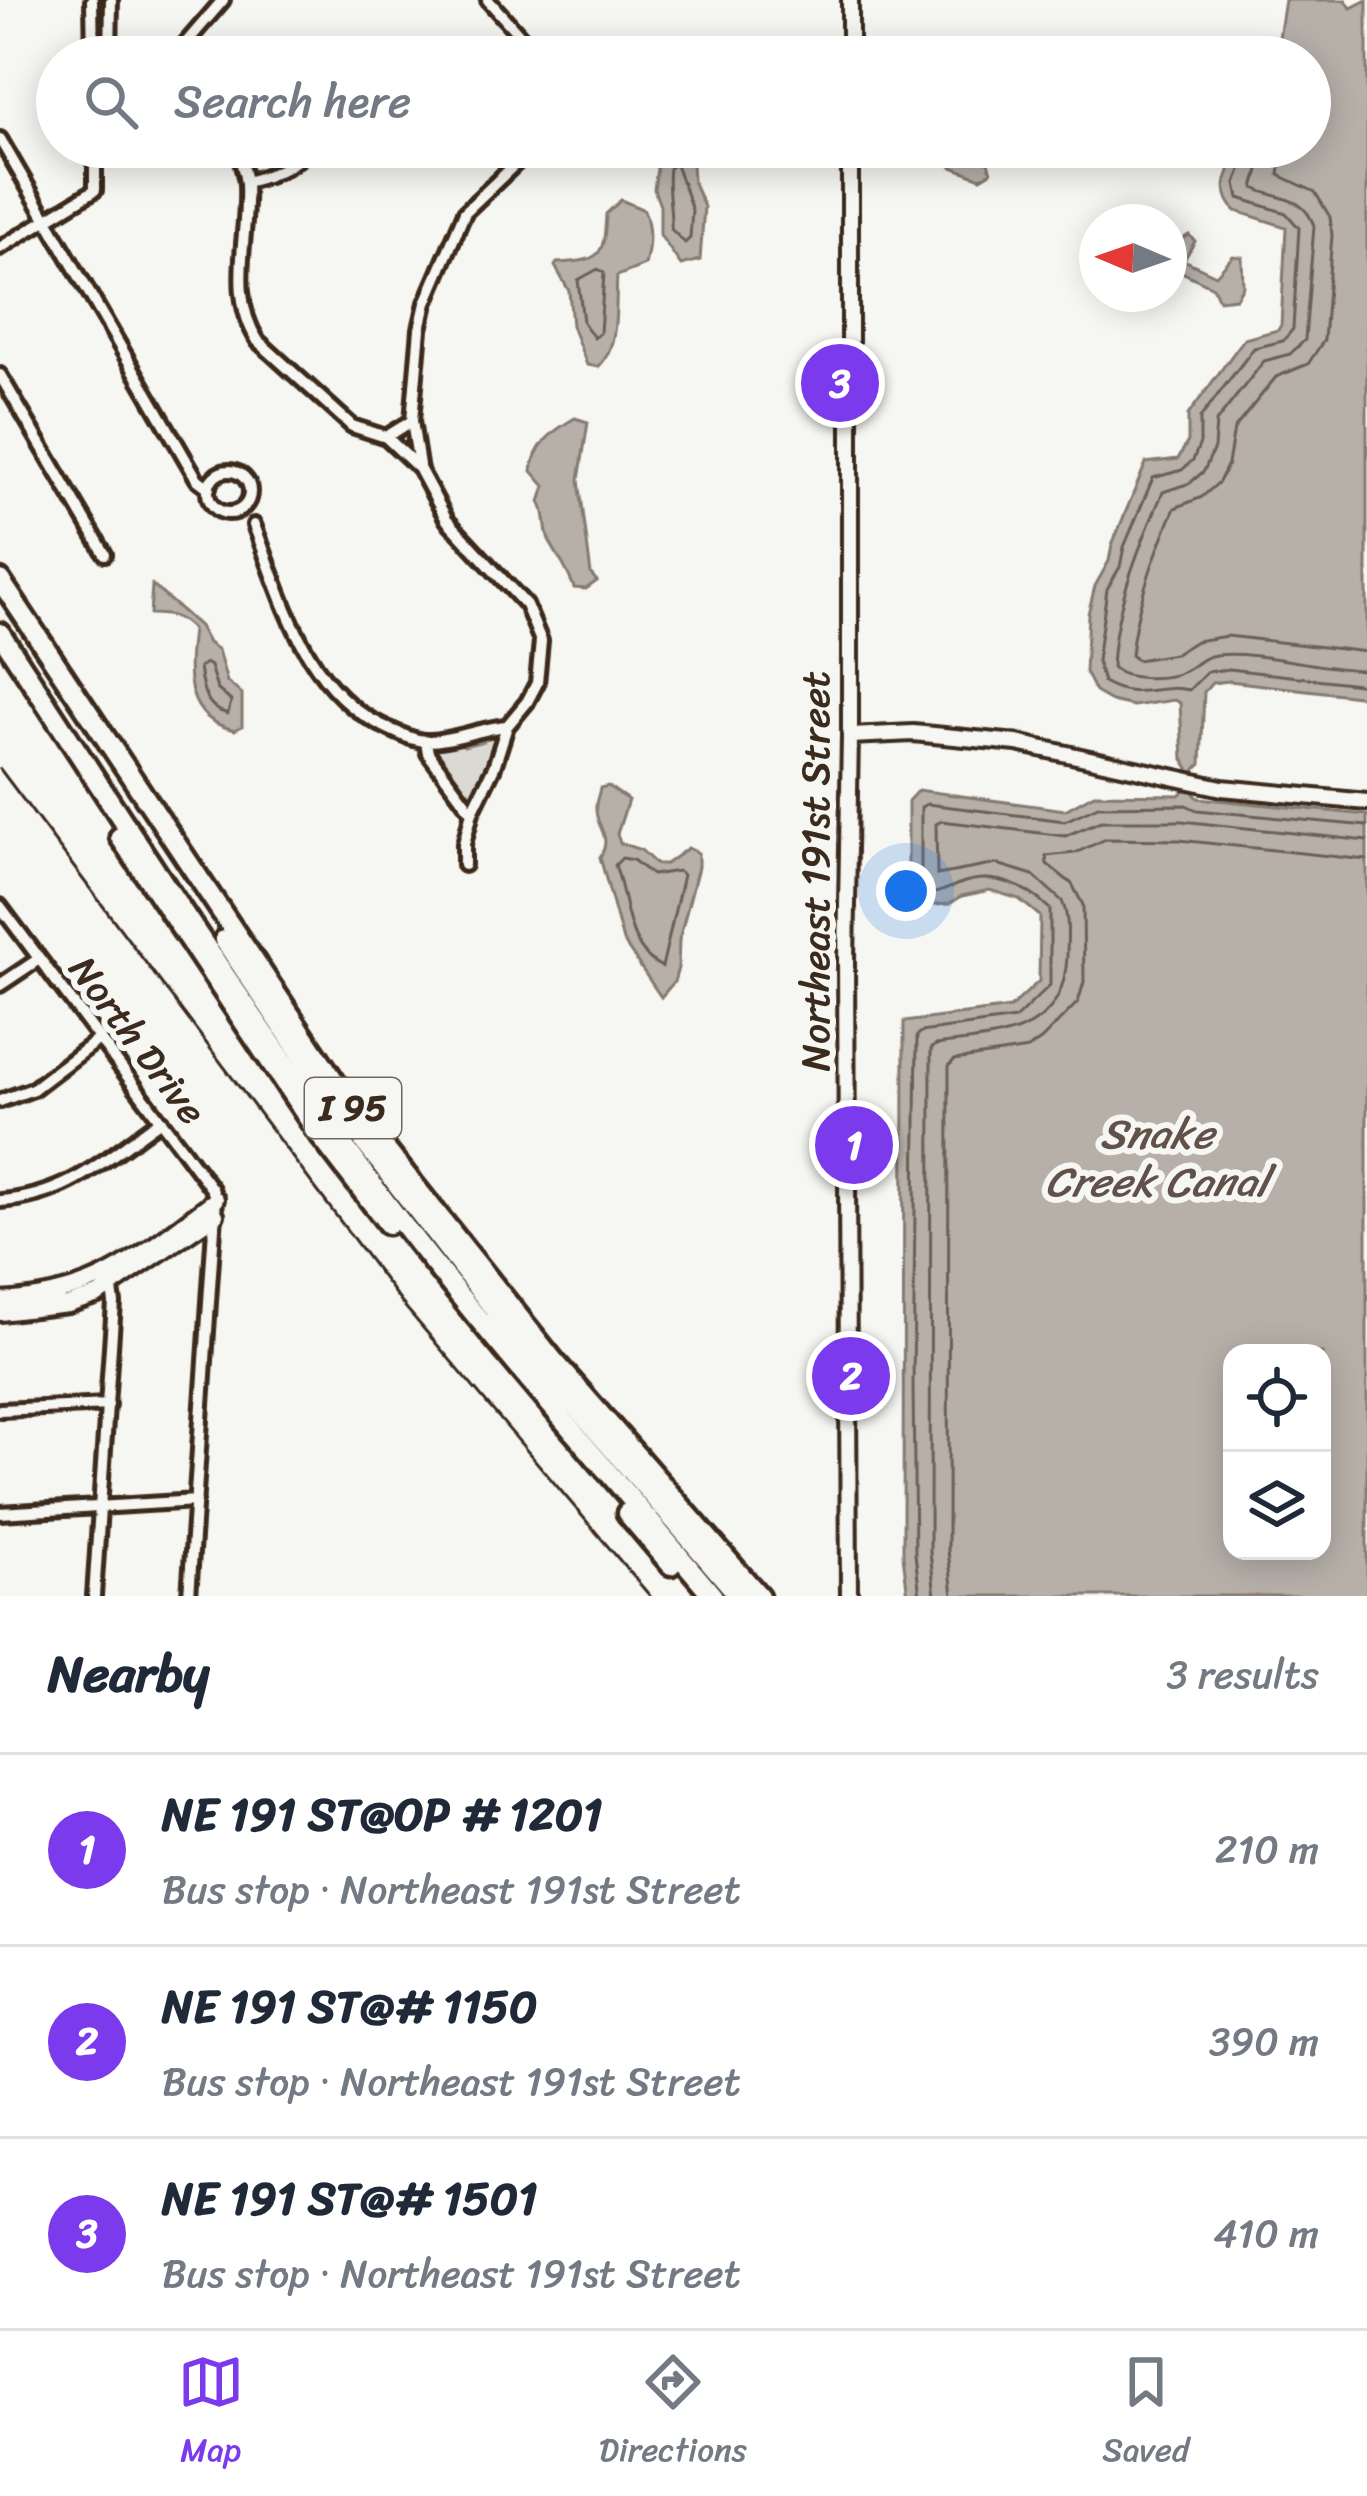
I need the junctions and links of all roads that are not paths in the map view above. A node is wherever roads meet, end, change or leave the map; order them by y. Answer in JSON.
{"nodes":[{"id":1,"x":92,"y":0,"type":"edge"},
{"id":2,"x":111,"y":0,"type":"edge"},
{"id":3,"x":223,"y":0,"type":"edge"},
{"id":4,"x":488,"y":0,"type":"edge"},
{"id":5,"x":850,"y":0,"type":"edge"},
{"id":6,"x":93,"y":20,"type":"junction"},
{"id":7,"x":112,"y":22,"type":"junction"},
{"id":8,"x":93,"y":36,"type":"edge"},
{"id":9,"x":111,"y":36,"type":"edge"},
{"id":10,"x":195,"y":36,"type":"edge"},
{"id":11,"x":520,"y":36,"type":"edge"},
{"id":12,"x":850,"y":36,"type":"edge"},
{"id":13,"x":0,"y":139,"type":"edge"},
{"id":14,"x":95,"y":168,"type":"edge"},
{"id":15,"x":242,"y":168,"type":"edge"},
{"id":16,"x":284,"y":168,"type":"edge"},
{"id":17,"x":511,"y":168,"type":"edge"},
{"id":18,"x":850,"y":168,"type":"edge"},
{"id":19,"x":246,"y":182,"type":"junction"},
{"id":20,"x":49,"y":220,"type":"junction"},
{"id":21,"x":0,"y":248,"type":"edge"},
{"id":22,"x":0,"y":375,"type":"edge"},
{"id":23,"x":412,"y":421,"type":"junction"},
{"id":24,"x":386,"y":437,"type":"junction"},
{"id":25,"x":419,"y":468,"type":"junction"},
{"id":26,"x":209,"y":488,"type":"junction"},
{"id":27,"x":254,"y":525,"type":"dead end"},
{"id":28,"x":105,"y":554,"type":"dead end"},
{"id":29,"x":0,"y":580,"type":"edge"},
{"id":30,"x":0,"y":602,"type":"edge"},
{"id":31,"x":0,"y":633,"type":"edge"},
{"id":32,"x":0,"y":652,"type":"edge"},
{"id":33,"x":507,"y":726,"type":"junction"},
{"id":34,"x":850,"y":736,"type":"junction"},
{"id":35,"x":426,"y":741,"type":"junction"},
{"id":36,"x":1367,"y":802,"type":"edge"},
{"id":37,"x":472,"y":812,"type":"junction"},
{"id":38,"x":464,"y":865,"type":"dead end"},
{"id":39,"x":0,"y":906,"type":"edge"},
{"id":40,"x":40,"y":959,"type":"junction"},
{"id":41,"x":0,"y":986,"type":"edge"},
{"id":42,"x":100,"y":1038,"type":"junction"},
{"id":43,"x":0,"y":1101,"type":"edge"},
{"id":44,"x":161,"y":1120,"type":"junction"},
{"id":45,"x":0,"y":1201,"type":"edge"},
{"id":46,"x":216,"y":1207,"type":"junction"},
{"id":47,"x":110,"y":1282,"type":"junction"},
{"id":48,"x":0,"y":1301,"type":"edge"},
{"id":49,"x":0,"y":1313,"type":"edge"},
{"id":50,"x":463,"y":1318,"type":"junction"},
{"id":51,"x":108,"y":1406,"type":"junction"},
{"id":52,"x":0,"y":1410,"type":"edge"},
{"id":53,"x":196,"y":1501,"type":"junction"},
{"id":54,"x":100,"y":1508,"type":"junction"},
{"id":55,"x":0,"y":1513,"type":"edge"},
{"id":56,"x":94,"y":1596,"type":"edge"},
{"id":57,"x":189,"y":1596,"type":"edge"},
{"id":58,"x":698,"y":1596,"type":"edge"},
{"id":59,"x":712,"y":1596,"type":"edge"},
{"id":60,"x":739,"y":1596,"type":"edge"},
{"id":61,"x":759,"y":1596,"type":"edge"},
{"id":62,"x":849,"y":1596,"type":"edge"}],
"edges":[{"from":1,"to":6,"type":"street"},
{"from":2,"to":7,"type":"street"},
{"from":3,"to":10,"type":"street"},
{"from":4,"to":11,"type":"street"},
{"from":5,"to":12,"type":"street"},
{"from":6,"to":7,"type":"street"},
{"from":6,"to":8,"type":"street"},
{"from":7,"to":9,"type":"street"},
{"from":13,"to":20,"type":"street"},
{"from":14,"to":20,"type":"street"},
{"from":15,"to":19,"type":"street"},
{"from":16,"to":19,"type":"street"},
{"from":17,"to":23,"type":"street"},
{"from":18,"to":34,"type":"street","name":"Northeast 191st Street"},
{"from":19,"to":24,"type":"street"},
{"from":20,"to":21,"type":"street"},
{"from":20,"to":26,"type":"street"},
{"from":22,"to":28,"type":"street"},
{"from":23,"to":24,"type":"street"},
{"from":23,"to":25,"type":"street"},
{"from":24,"to":25,"type":"street"},
{"from":25,"to":33,"type":"street"},
{"from":26,"to":26,"type":"street"},
{"from":27,"to":35,"type":"street"},
{"from":29,"to":61,"type":"highway","number":"I 95"},
{"from":30,"to":60,"type":"highway"},
{"from":31,"to":59,"type":"highway"},
{"from":32,"to":50,"type":"highway","number":"I 95"},
{"from":33,"to":35,"type":"street"},
{"from":33,"to":37,"type":"street"},
{"from":34,"to":36,"type":"street"},
{"from":34,"to":62,"type":"street","name":"Northeast 191st Street"},
{"from":35,"to":37,"type":"street"},
{"from":37,"to":38,"type":"street"},
{"from":39,"to":40,"type":"street","name":"North Drive"},
{"from":40,"to":41,"type":"street"},
{"from":40,"to":42,"type":"street","name":"North Drive"},
{"from":42,"to":43,"type":"street"},
{"from":42,"to":44,"type":"street","name":"North Drive"},
{"from":44,"to":45,"type":"street"},
{"from":44,"to":46,"type":"street","name":"North Drive"},
{"from":46,"to":47,"type":"street"},
{"from":46,"to":53,"type":"street"},
{"from":47,"to":48,"type":"street"},
{"from":47,"to":49,"type":"street"},
{"from":47,"to":51,"type":"street"},
{"from":50,"to":58,"type":"highway","number":"I 95"},
{"from":50,"to":59,"type":"highway"},
{"from":51,"to":52,"type":"street"},
{"from":51,"to":54,"type":"street"},
{"from":53,"to":54,"type":"street"},
{"from":53,"to":57,"type":"street"},
{"from":54,"to":55,"type":"street"},
{"from":54,"to":56,"type":"street"}]}
